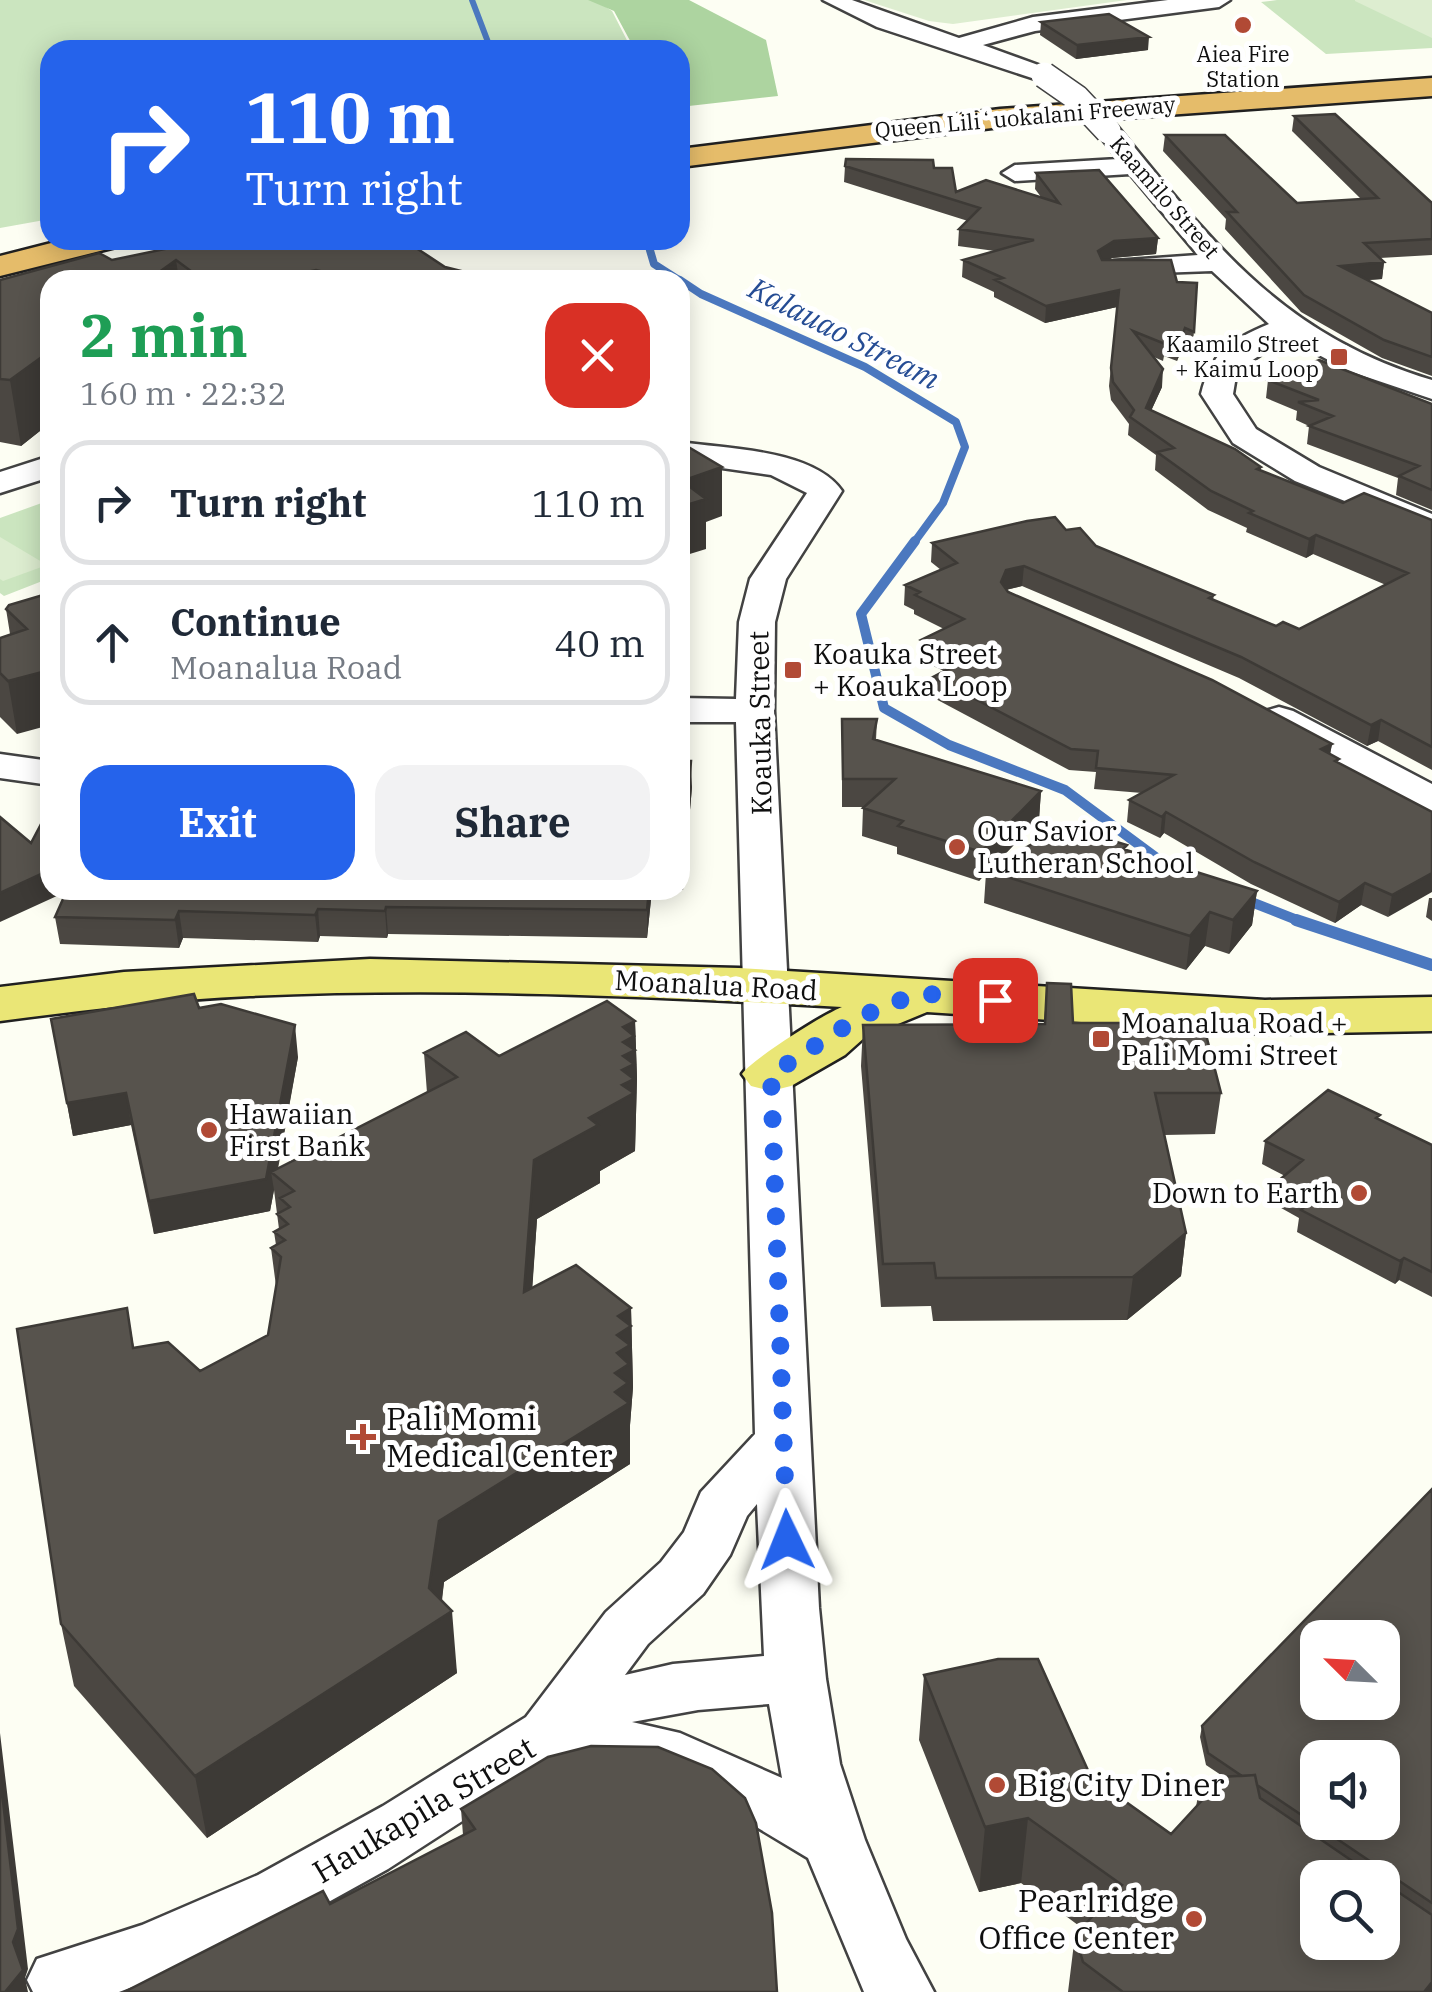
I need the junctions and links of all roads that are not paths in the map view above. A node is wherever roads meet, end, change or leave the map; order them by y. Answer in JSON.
{"nodes":[{"id":1,"x":834,"y":0,"type":"edge"},
{"id":2,"x":1220,"y":0,"type":"edge"},
{"id":3,"x":1033,"y":24,"type":"junction"},
{"id":4,"x":896,"y":26,"type":"junction"},
{"id":5,"x":962,"y":44,"type":"junction"},
{"id":6,"x":1432,"y":66,"type":"edge"},
{"id":7,"x":1432,"y":87,"type":"edge"},
{"id":8,"x":690,"y":132,"type":"edge"},
{"id":9,"x":690,"y":157,"type":"edge"},
{"id":10,"x":1136,"y":166,"type":"junction"},
{"id":11,"x":1015,"y":173,"type":"dead end"},
{"id":12,"x":113,"y":253,"type":"edge"},
{"id":13,"x":1222,"y":262,"type":"junction"},
{"id":14,"x":0,"y":266,"type":"edge"},
{"id":15,"x":1114,"y":268,"type":"edge"},
{"id":16,"x":82,"y":270,"type":"edge"},
{"id":17,"x":40,"y":287,"type":"edge"},
{"id":18,"x":0,"y":297,"type":"edge"},
{"id":19,"x":1289,"y":326,"type":"junction"},
{"id":20,"x":1432,"y":390,"type":"edge"},
{"id":21,"x":690,"y":454,"type":"edge"},
{"id":22,"x":40,"y":470,"type":"edge"},
{"id":23,"x":0,"y":484,"type":"edge"},
{"id":24,"x":1432,"y":526,"type":"edge"},
{"id":25,"x":1241,"y":698,"type":"edge"},
{"id":26,"x":690,"y":710,"type":"edge"},
{"id":27,"x":756,"y":711,"type":"junction"},
{"id":28,"x":0,"y":766,"type":"edge"},
{"id":29,"x":40,"y":772,"type":"edge"},
{"id":30,"x":1432,"y":800,"type":"edge"},
{"id":31,"x":768,"y":987,"type":"junction"},
{"id":32,"x":918,"y":996,"type":"junction"},
{"id":33,"x":0,"y":1004,"type":"edge"},
{"id":34,"x":1432,"y":1014,"type":"edge"},
{"id":35,"x":771,"y":1074,"type":"junction"},
{"id":36,"x":784,"y":1438,"type":"junction"},
{"id":37,"x":796,"y":1679,"type":"junction"},
{"id":38,"x":545,"y":1737,"type":"junction"},
{"id":39,"x":833,"y":1840,"type":"junction"},
{"id":40,"x":61,"y":1980,"type":"dead end"},
{"id":41,"x":900,"y":1992,"type":"edge"}],
"edges":[{"from":1,"to":4,"type":"street","name":"Kaamilo Street"},
{"from":2,"to":3,"type":"street"},
{"from":3,"to":4,"type":"street"},
{"from":3,"to":5,"type":"street"},
{"from":4,"to":5,"type":"street","name":"Kaamilo Street"},
{"from":5,"to":10,"type":"street","name":"Kaamilo Street","bridge":true},
{"from":6,"to":8,"type":"highway","name":"Queen Liliʻuokalani Freeway"},
{"from":7,"to":9,"type":"highway","name":"Queen Liliʻuokalani Freeway"},
{"from":10,"to":11,"type":"street"},
{"from":10,"to":13,"type":"street","name":"Kaamilo Street"},
{"from":12,"to":14,"type":"highway"},
{"from":12,"to":16,"type":"highway"},
{"from":13,"to":15,"type":"street"},
{"from":13,"to":19,"type":"street","name":"Kaamilo Street"},
{"from":17,"to":18,"type":"highway"},
{"from":19,"to":20,"type":"street","name":"Kaamilo Street"},
{"from":19,"to":24,"type":"street"},
{"from":21,"to":27,"type":"street","name":"Koauka Street"},
{"from":22,"to":23,"type":"street"},
{"from":25,"to":30,"type":"street"},
{"from":26,"to":27,"type":"street"},
{"from":27,"to":31,"type":"street","name":"Koauka Street"},
{"from":28,"to":29,"type":"street"},
{"from":31,"to":32,"type":"main road","name":"Moanalua Road"},
{"from":31,"to":33,"type":"main road","name":"Moanalua Road"},
{"from":31,"to":35,"type":"street","name":"Koauka Street"},
{"from":32,"to":34,"type":"main road","name":"Moanalua Road"},
{"from":32,"to":35,"type":"main road"},
{"from":35,"to":36,"type":"street","name":"Koauka Street"},
{"from":36,"to":37,"type":"street","name":"Koauka Street"},
{"from":36,"to":38,"type":"street"},
{"from":37,"to":38,"type":"street","name":"Haukapila Street"},
{"from":37,"to":39,"type":"street","name":"Koauka Street"},
{"from":38,"to":39,"type":"street"},
{"from":38,"to":40,"type":"street","name":"Haukapila Street"},
{"from":39,"to":41,"type":"street","name":"Koauka Street"}]}
